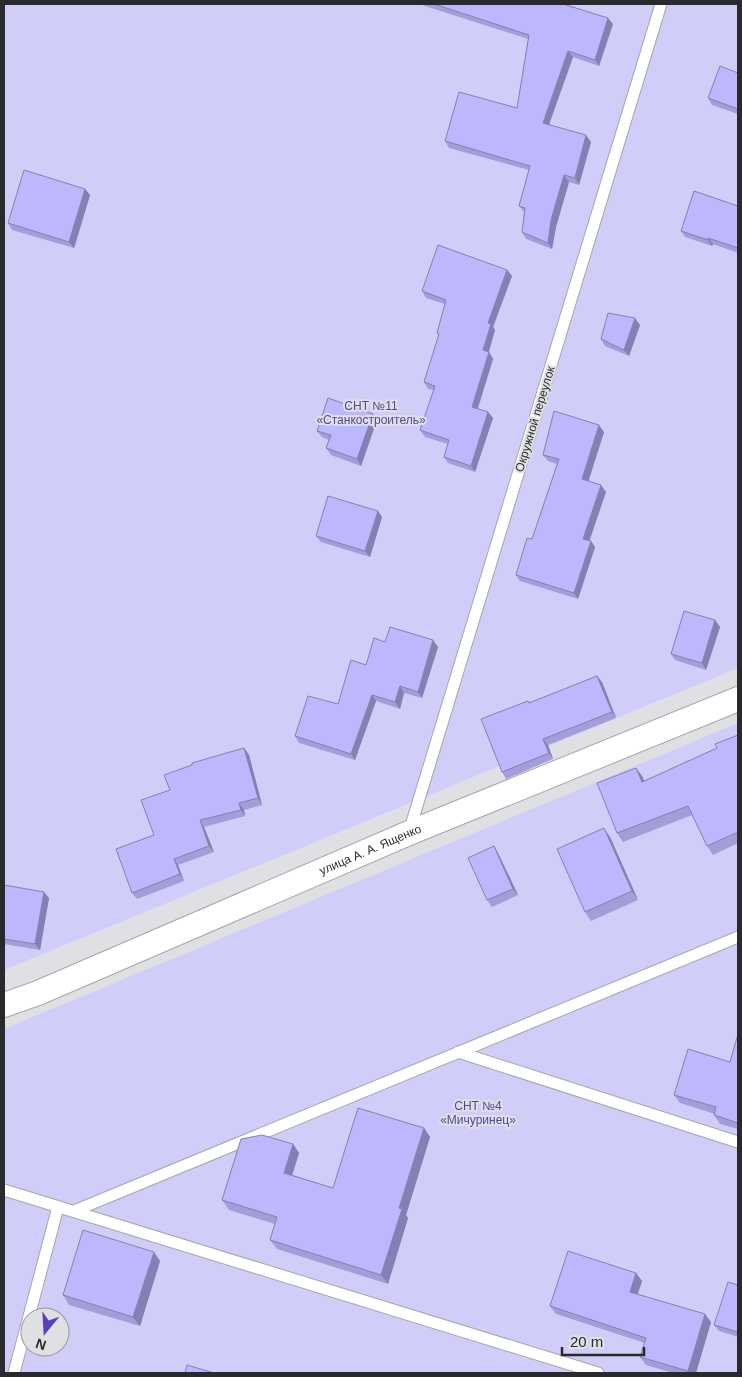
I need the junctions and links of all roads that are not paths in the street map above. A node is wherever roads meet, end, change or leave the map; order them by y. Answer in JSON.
{"nodes":[{"id":1,"x":661,"y":4,"type":"edge"},
{"id":2,"x":738,"y":699,"type":"edge"},
{"id":3,"x":409,"y":833,"type":"junction"},
{"id":4,"x":738,"y":937,"type":"edge"},
{"id":5,"x":4,"y":1005,"type":"edge"},
{"id":6,"x":458,"y":1052,"type":"junction"},
{"id":7,"x":738,"y":1142,"type":"edge"},
{"id":8,"x":4,"y":1190,"type":"edge"},
{"id":9,"x":58,"y":1207,"type":"junction"},
{"id":10,"x":74,"y":1211,"type":"junction"},
{"id":11,"x":14,"y":1373,"type":"edge"},
{"id":12,"x":598,"y":1373,"type":"edge"}],
"edges":[{"from":1,"to":3,"type":"lane","name":"Окружной переулок"},
{"from":2,"to":3,"type":"street","name":"улица А. А. Ященко"},
{"from":3,"to":5,"type":"street","name":"улица А. А. Ященко"},
{"from":4,"to":6,"type":"lane"},
{"from":6,"to":7,"type":"lane"},
{"from":6,"to":10,"type":"lane"},
{"from":8,"to":9,"type":"lane"},
{"from":9,"to":10,"type":"lane"},
{"from":9,"to":11,"type":"lane"},
{"from":10,"to":12,"type":"lane"}]}
